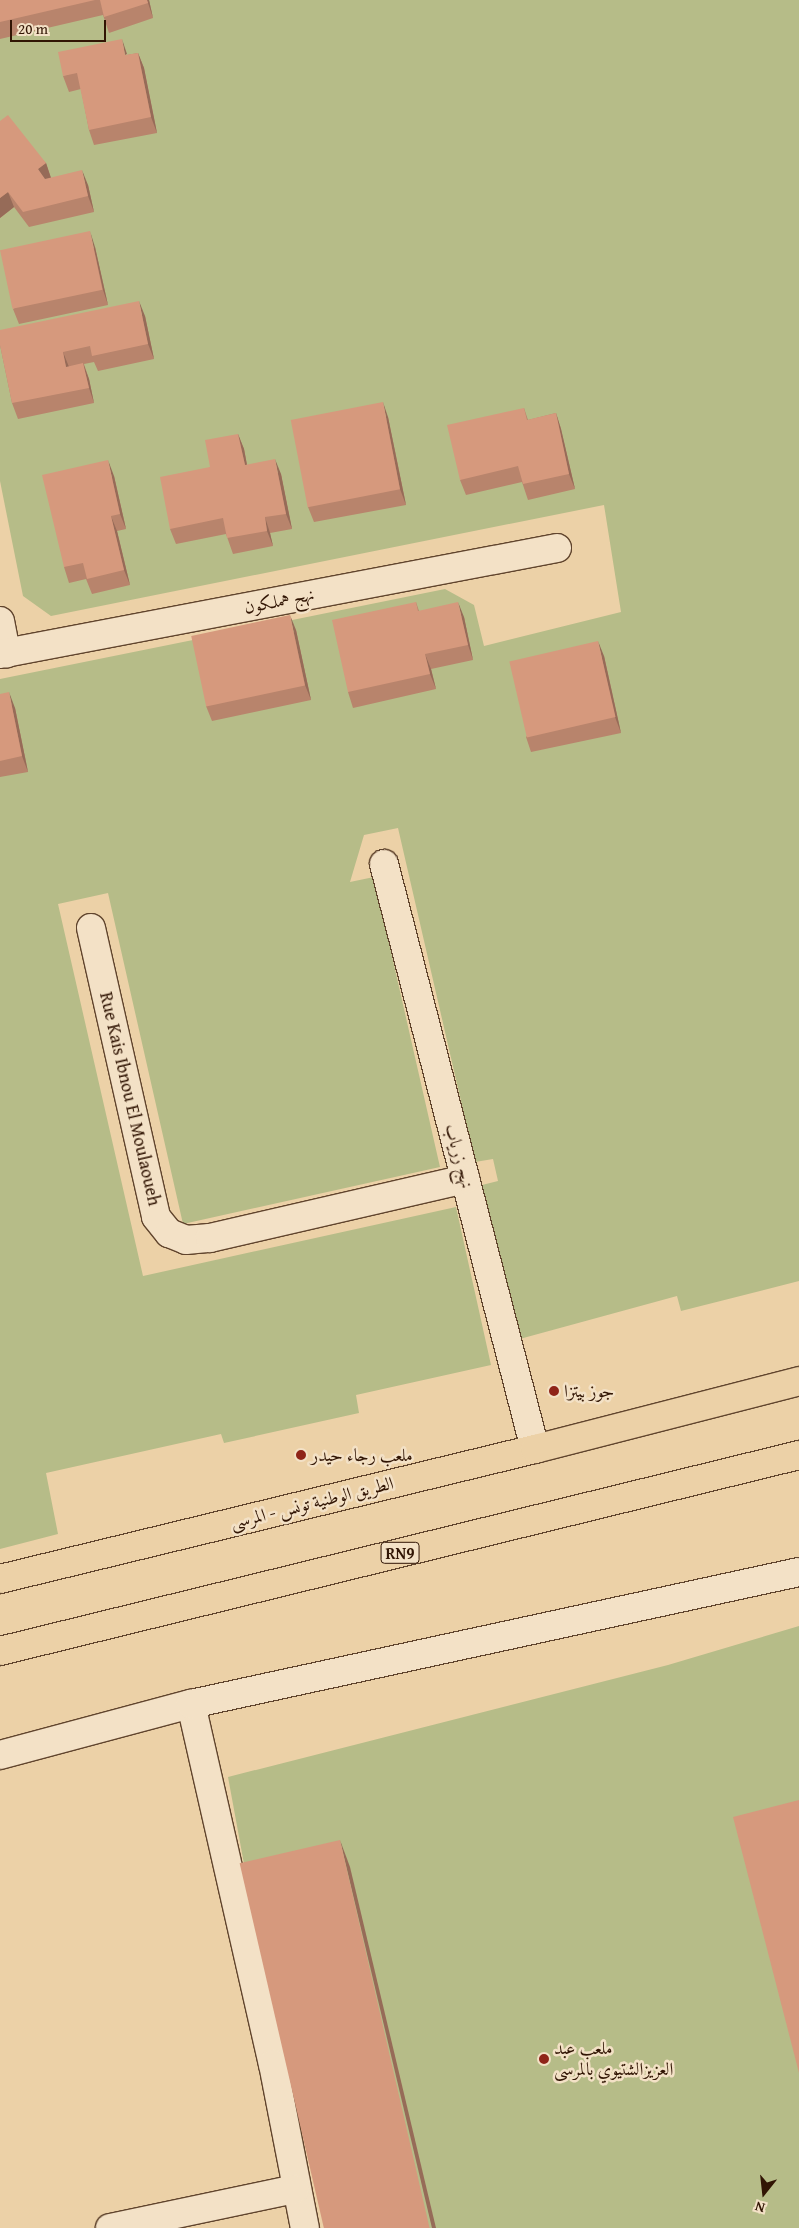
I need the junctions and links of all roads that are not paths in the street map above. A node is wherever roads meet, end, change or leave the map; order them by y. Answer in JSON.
{"nodes":[{"id":1,"x":557,"y":548,"type":"dead end"},
{"id":2,"x":0,"y":621,"type":"edge"},
{"id":3,"x":3,"y":654,"type":"edge"},
{"id":4,"x":384,"y":864,"type":"dead end"},
{"id":5,"x":91,"y":928,"type":"dead end"},
{"id":6,"x":465,"y":1179,"type":"junction"},
{"id":7,"x":799,"y":1381,"type":"edge"},
{"id":8,"x":535,"y":1449,"type":"junction"},
{"id":9,"x":799,"y":1455,"type":"edge"},
{"id":10,"x":799,"y":1572,"type":"edge"},
{"id":11,"x":0,"y":1579,"type":"edge"},
{"id":12,"x":0,"y":1651,"type":"edge"},
{"id":13,"x":191,"y":1704,"type":"junction"},
{"id":14,"x":0,"y":1755,"type":"edge"},
{"id":15,"x":295,"y":2189,"type":"junction"},
{"id":16,"x":110,"y":2228,"type":"edge"},
{"id":17,"x":305,"y":2228,"type":"edge"}],
"edges":[{"from":1,"to":3,"type":"street","name":"نهج هملكون"},
{"from":2,"to":3,"type":"street"},
{"from":4,"to":6,"type":"street","name":"نهج زرياب"},
{"from":5,"to":6,"type":"street","name":"Rue Kais Ibnou El Moulaoueh"},
{"from":6,"to":8,"type":"street","name":"نهج زرياب"},
{"from":7,"to":8,"type":"highway","name":"الطريق الوطنية تونس - المرسى"},
{"from":8,"to":11,"type":"highway","name":"الطريق الوطنية تونس - المرسى"},
{"from":9,"to":12,"type":"highway","number":"RN9"},
{"from":10,"to":13,"type":"street"},
{"from":13,"to":14,"type":"street"},
{"from":13,"to":15,"type":"street"},
{"from":15,"to":16,"type":"street"},
{"from":15,"to":17,"type":"street"}]}
